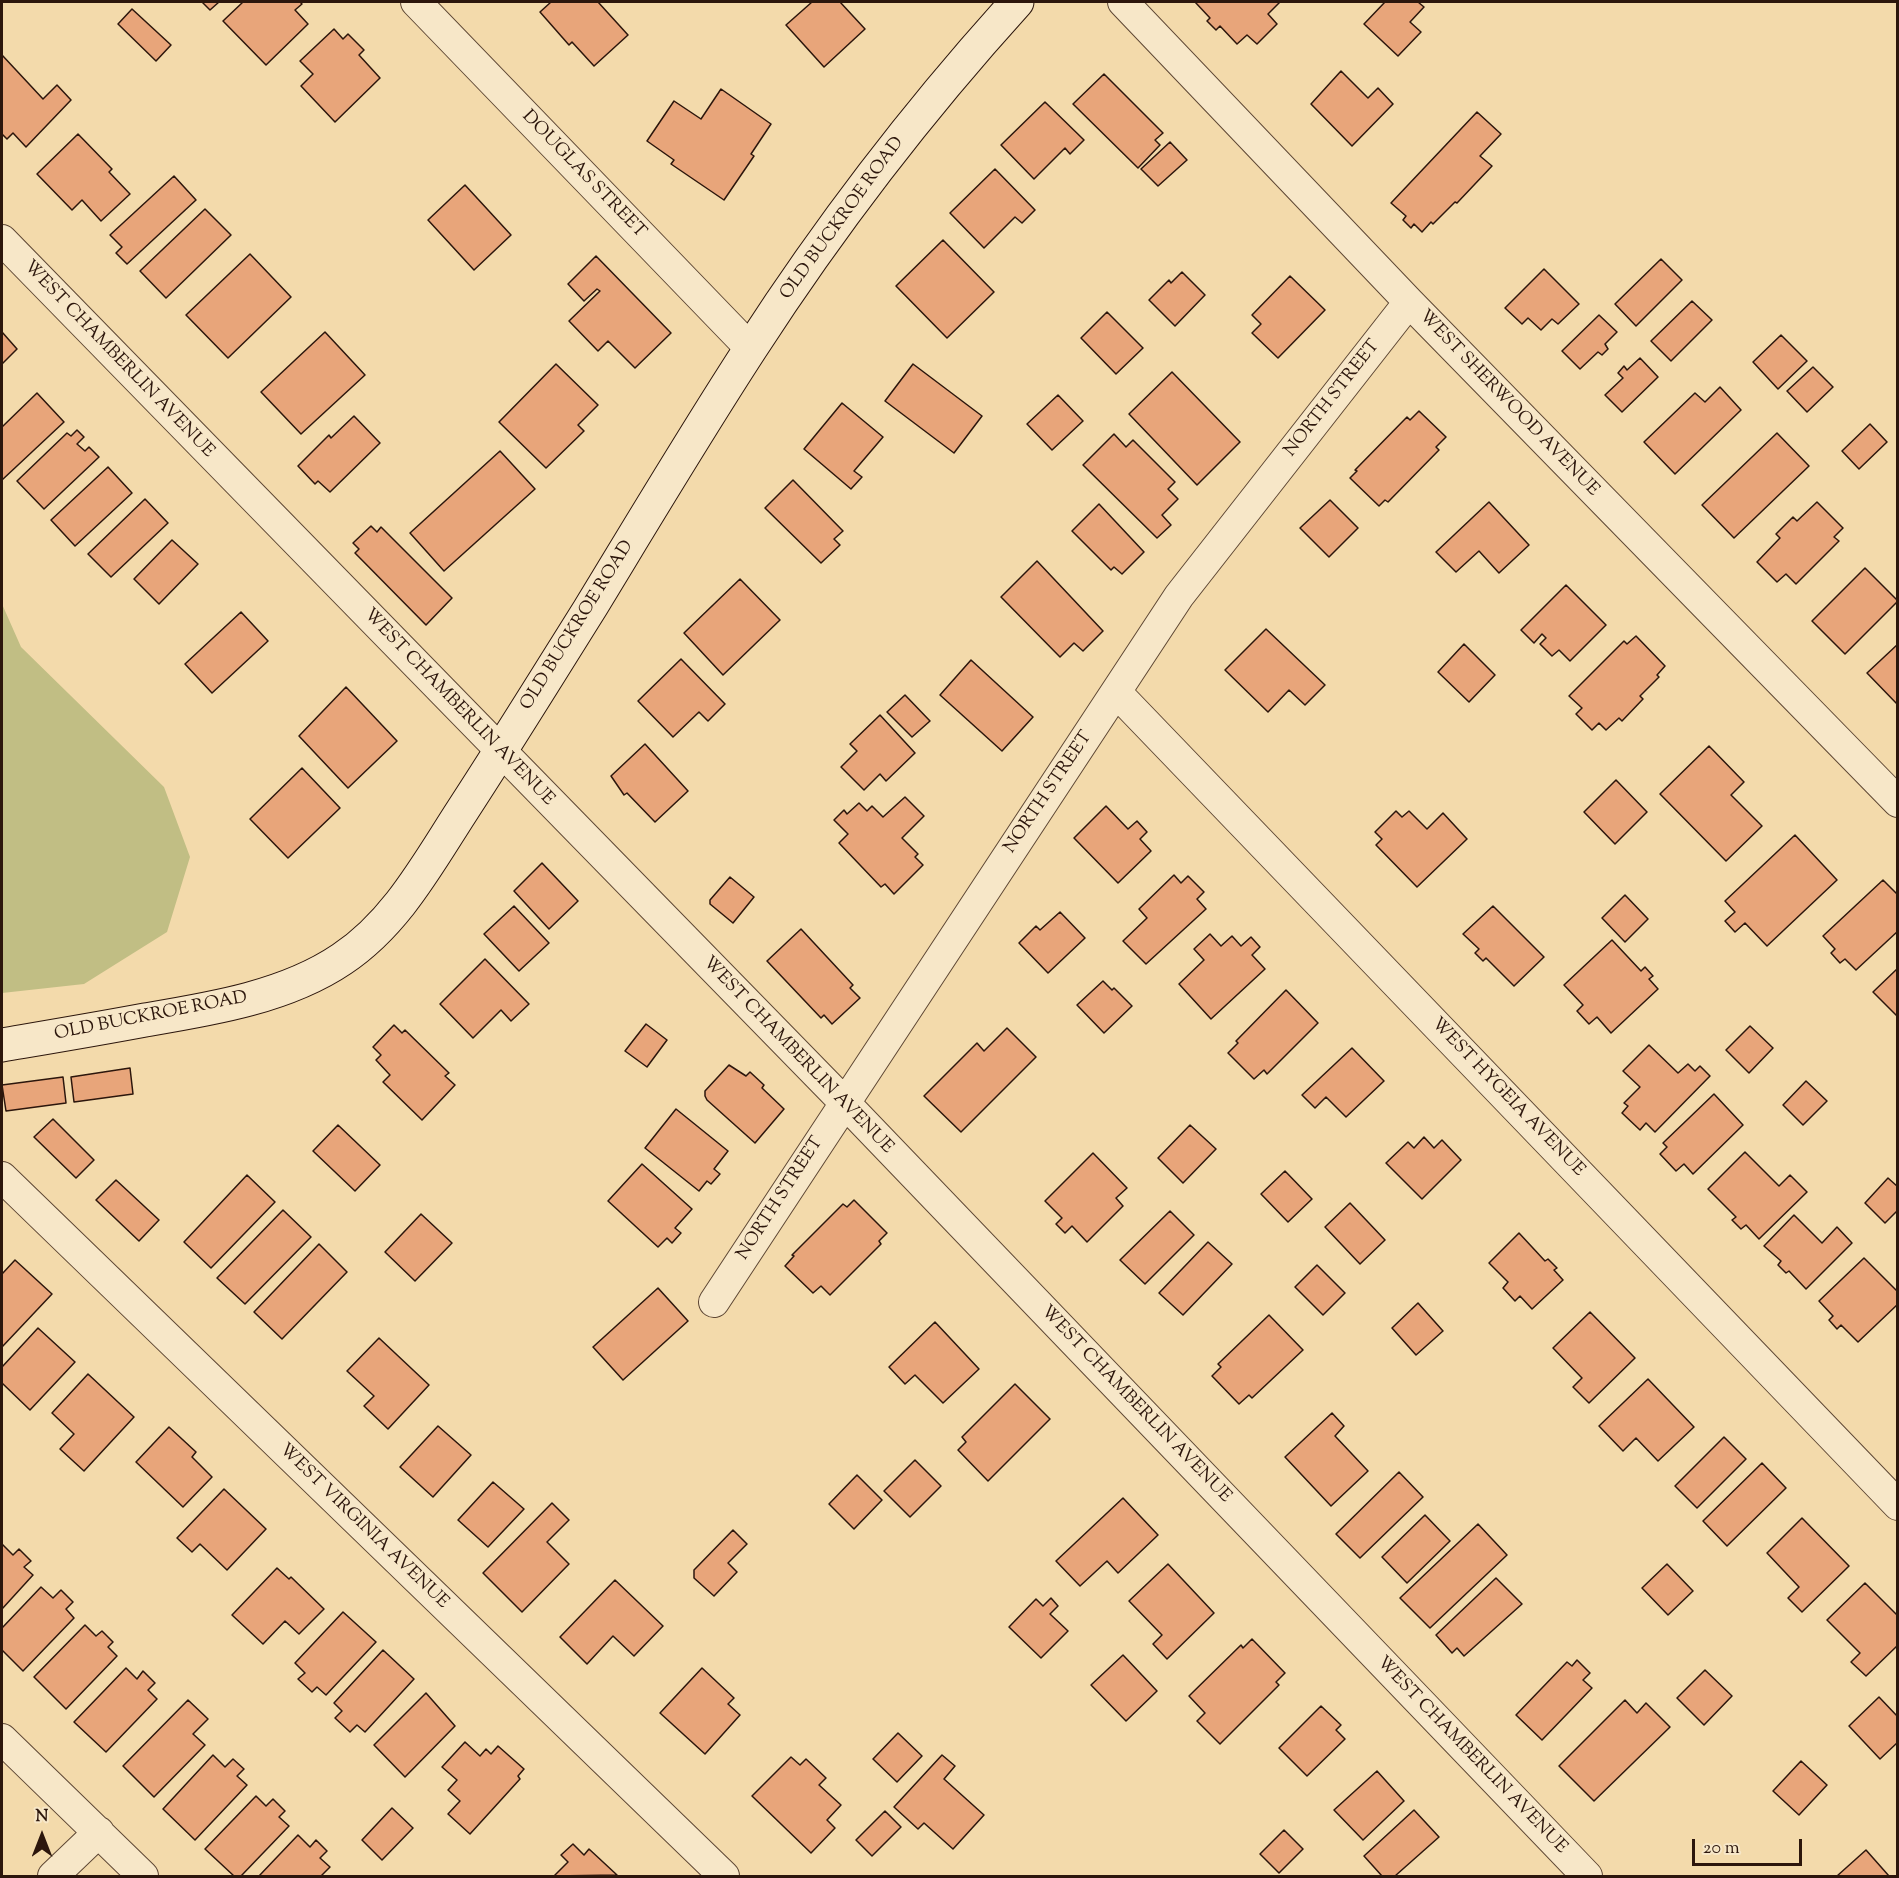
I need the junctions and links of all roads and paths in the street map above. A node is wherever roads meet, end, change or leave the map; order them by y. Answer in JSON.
{"nodes":[{"id":1,"x":416,"y":2,"type":"edge"},
{"id":2,"x":1017,"y":2,"type":"edge"},
{"id":3,"x":1123,"y":2,"type":"edge"},
{"id":4,"x":2,"y":240,"type":"edge"},
{"id":5,"x":1409,"y":302,"type":"junction"},
{"id":6,"x":750,"y":349,"type":"junction"},
{"id":7,"x":1116,"y":692,"type":"junction"},
{"id":8,"x":500,"y":752,"type":"junction"},
{"id":9,"x":1898,"y":802,"type":"edge"},
{"id":10,"x":2,"y":1045,"type":"edge"},
{"id":11,"x":844,"y":1102,"type":"junction"},
{"id":12,"x":2,"y":1177,"type":"edge"},
{"id":13,"x":714,"y":1302,"type":"dead end"},
{"id":14,"x":1898,"y":1504,"type":"edge"},
{"id":15,"x":2,"y":1739,"type":"edge"},
{"id":16,"x":99,"y":1832,"type":"junction"},
{"id":17,"x":53,"y":1876,"type":"edge"},
{"id":18,"x":143,"y":1876,"type":"edge"},
{"id":19,"x":724,"y":1876,"type":"edge"},
{"id":20,"x":1587,"y":1876,"type":"edge"}],
"edges":[{"from":1,"to":6,"type":"street","name":"DOUGLAS STREET"},
{"from":2,"to":6,"type":"street","name":"OLD BUCKROE ROAD"},
{"from":3,"to":5,"type":"street","name":"WEST SHERWOOD AVENUE"},
{"from":4,"to":8,"type":"street","name":"WEST CHAMBERLIN AVENUE"},
{"from":5,"to":7,"type":"street","name":"NORTH STREET"},
{"from":5,"to":9,"type":"street","name":"WEST SHERWOOD AVENUE"},
{"from":6,"to":8,"type":"street","name":"OLD BUCKROE ROAD"},
{"from":7,"to":11,"type":"street","name":"NORTH STREET"},
{"from":7,"to":14,"type":"street","name":"WEST HYGEIA AVENUE"},
{"from":8,"to":10,"type":"street","name":"OLD BUCKROE ROAD"},
{"from":8,"to":11,"type":"street","name":"WEST CHAMBERLIN AVENUE"},
{"from":11,"to":13,"type":"street","name":"NORTH STREET"},
{"from":11,"to":20,"type":"street","name":"WEST CHAMBERLIN AVENUE"},
{"from":12,"to":19,"type":"street","name":"WEST VIRGINIA AVENUE"},
{"from":15,"to":16,"type":"street"},
{"from":16,"to":17,"type":"street"},
{"from":16,"to":18,"type":"street"}]}
